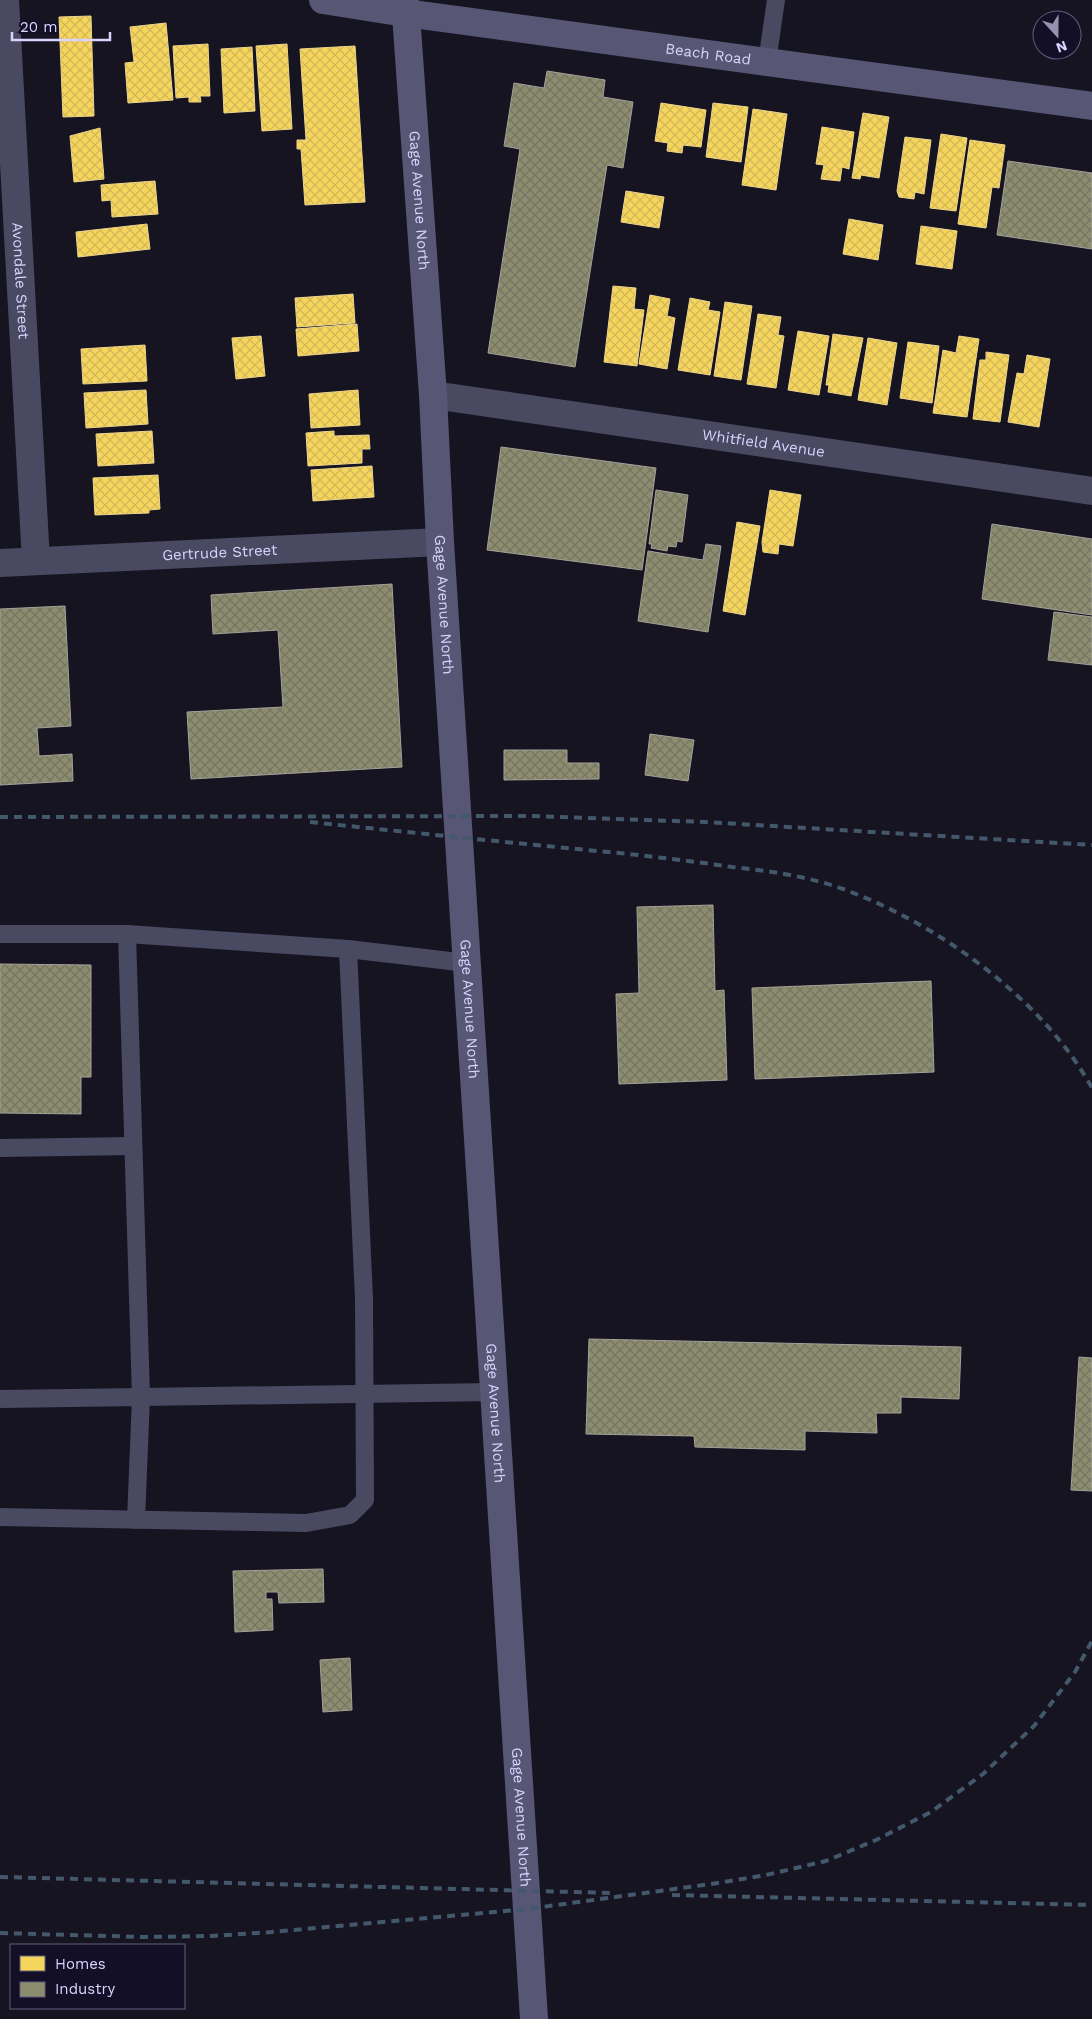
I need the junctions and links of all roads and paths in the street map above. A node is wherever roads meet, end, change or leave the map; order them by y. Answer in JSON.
{"nodes":[{"id":1,"x":5,"y":0,"type":"edge"},
{"id":2,"x":324,"y":0,"type":"edge"},
{"id":3,"x":776,"y":0,"type":"edge"},
{"id":4,"x":405,"y":6,"type":"edge"},
{"id":5,"x":768,"y":62,"type":"junction"},
{"id":6,"x":1092,"y":106,"type":"edge"},
{"id":7,"x":433,"y":396,"type":"junction"},
{"id":8,"x":1092,"y":491,"type":"edge"},
{"id":9,"x":440,"y":542,"type":"junction"},
{"id":10,"x":36,"y":561,"type":"junction"},
{"id":11,"x":0,"y":563,"type":"edge"},
{"id":12,"x":0,"y":934,"type":"edge"},
{"id":13,"x":127,"y":934,"type":"junction"},
{"id":14,"x":348,"y":949,"type":"junction"},
{"id":15,"x":467,"y":963,"type":"junction"},
{"id":16,"x":133,"y":1146,"type":"junction"},
{"id":17,"x":0,"y":1148,"type":"edge"},
{"id":18,"x":494,"y":1392,"type":"junction"},
{"id":19,"x":365,"y":1394,"type":"junction"},
{"id":20,"x":141,"y":1397,"type":"junction"},
{"id":21,"x":0,"y":1398,"type":"edge"},
{"id":22,"x":0,"y":1517,"type":"edge"},
{"id":23,"x":136,"y":1520,"type":"junction"},
{"id":24,"x":534,"y":2019,"type":"edge"}],
"edges":[{"from":1,"to":10,"type":"street","name":"Avondale Street"},
{"from":2,"to":4,"type":"main road","name":"Beach Road"},
{"from":3,"to":5,"type":"lane"},
{"from":4,"to":5,"type":"main road","name":"Beach Road"},
{"from":4,"to":7,"type":"main road","name":"Gage Avenue North"},
{"from":5,"to":6,"type":"main road","name":"Beach Road"},
{"from":7,"to":8,"type":"street","name":"Whitfield Avenue"},
{"from":7,"to":9,"type":"main road","name":"Gage Avenue North"},
{"from":9,"to":10,"type":"street","name":"Gertrude Street"},
{"from":9,"to":15,"type":"main road","name":"Gage Avenue North"},
{"from":10,"to":11,"type":"street","name":"Gertrude Street"},
{"from":12,"to":13,"type":"lane"},
{"from":13,"to":14,"type":"lane"},
{"from":13,"to":16,"type":"lane"},
{"from":14,"to":15,"type":"lane"},
{"from":14,"to":19,"type":"lane"},
{"from":15,"to":18,"type":"main road","name":"Gage Avenue North"},
{"from":16,"to":17,"type":"lane"},
{"from":16,"to":20,"type":"lane"},
{"from":18,"to":19,"type":"lane"},
{"from":18,"to":24,"type":"main road","name":"Gage Avenue North"},
{"from":19,"to":20,"type":"lane"},
{"from":19,"to":23,"type":"lane"},
{"from":20,"to":21,"type":"lane"},
{"from":20,"to":23,"type":"lane"},
{"from":22,"to":23,"type":"lane"}]}
